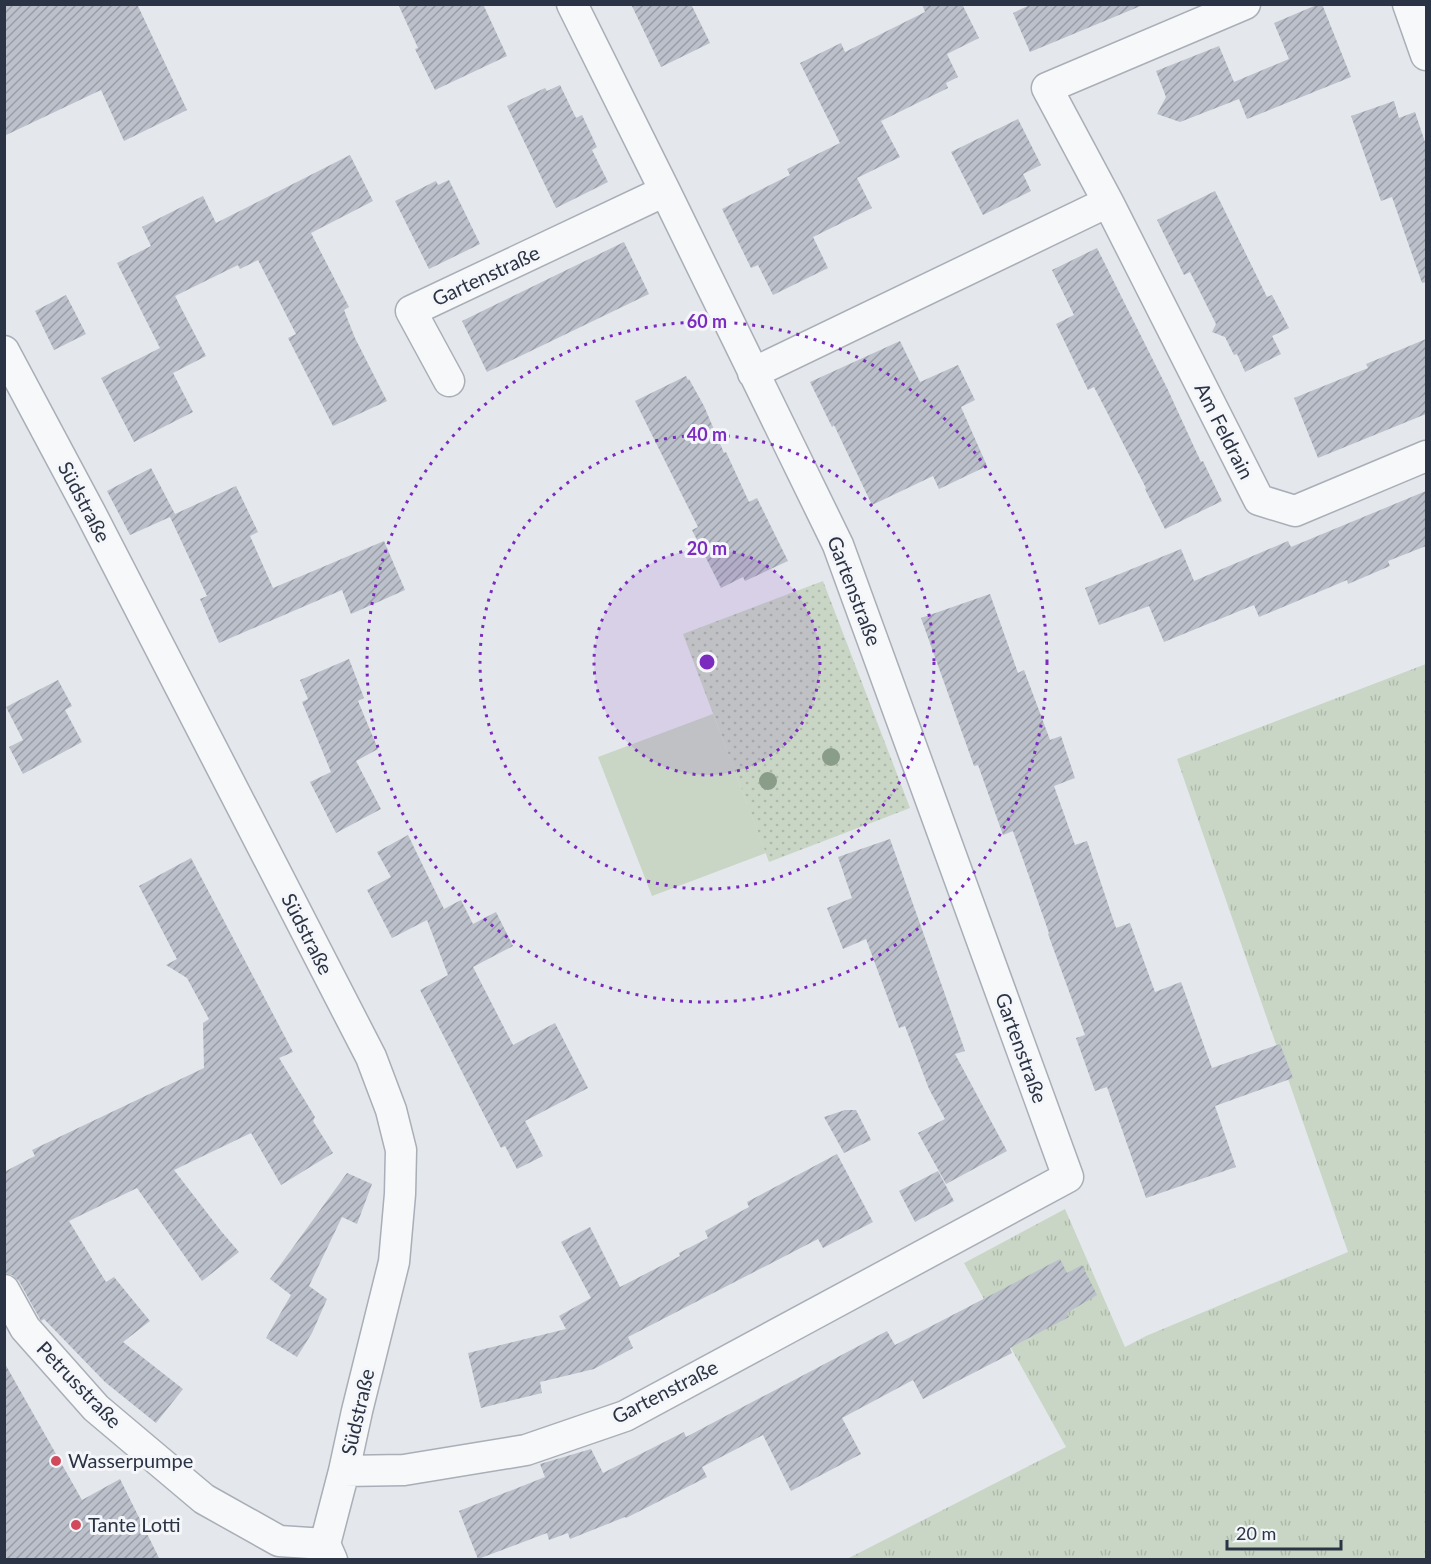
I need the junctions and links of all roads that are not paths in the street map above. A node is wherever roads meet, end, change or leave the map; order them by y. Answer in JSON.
{"nodes":[{"id":1,"x":572,"y":4,"type":"edge"},
{"id":2,"x":1245,"y":4,"type":"edge"},
{"id":3,"x":1408,"y":4,"type":"edge"},
{"id":4,"x":1426,"y":55,"type":"edge"},
{"id":5,"x":665,"y":191,"type":"junction"},
{"id":6,"x":1108,"y":202,"type":"junction"},
{"id":7,"x":4,"y":351,"type":"edge"},
{"id":8,"x":753,"y":373,"type":"junction"},
{"id":9,"x":449,"y":381,"type":"dead end"},
{"id":10,"x":1426,"y":456,"type":"edge"},
{"id":11,"x":4,"y":1290,"type":"edge"},
{"id":12,"x":344,"y":1471,"type":"junction"},
{"id":13,"x":328,"y":1552,"type":"edge"}],
"edges":[{"from":1,"to":5,"type":"street","name":"Gartenstraße"},
{"from":2,"to":6,"type":"street","name":"Am Feldrain"},
{"from":3,"to":4,"type":"street"},
{"from":5,"to":8,"type":"street","name":"Gartenstraße"},
{"from":5,"to":9,"type":"street","name":"Gartenstraße"},
{"from":6,"to":8,"type":"street"},
{"from":6,"to":10,"type":"street","name":"Am Feldrain"},
{"from":7,"to":12,"type":"street","name":"Südstraße"},
{"from":8,"to":12,"type":"street","name":"Gartenstraße"},
{"from":11,"to":13,"type":"street","name":"Petrusstraße"},
{"from":12,"to":13,"type":"street","name":"Südstraße"}]}
